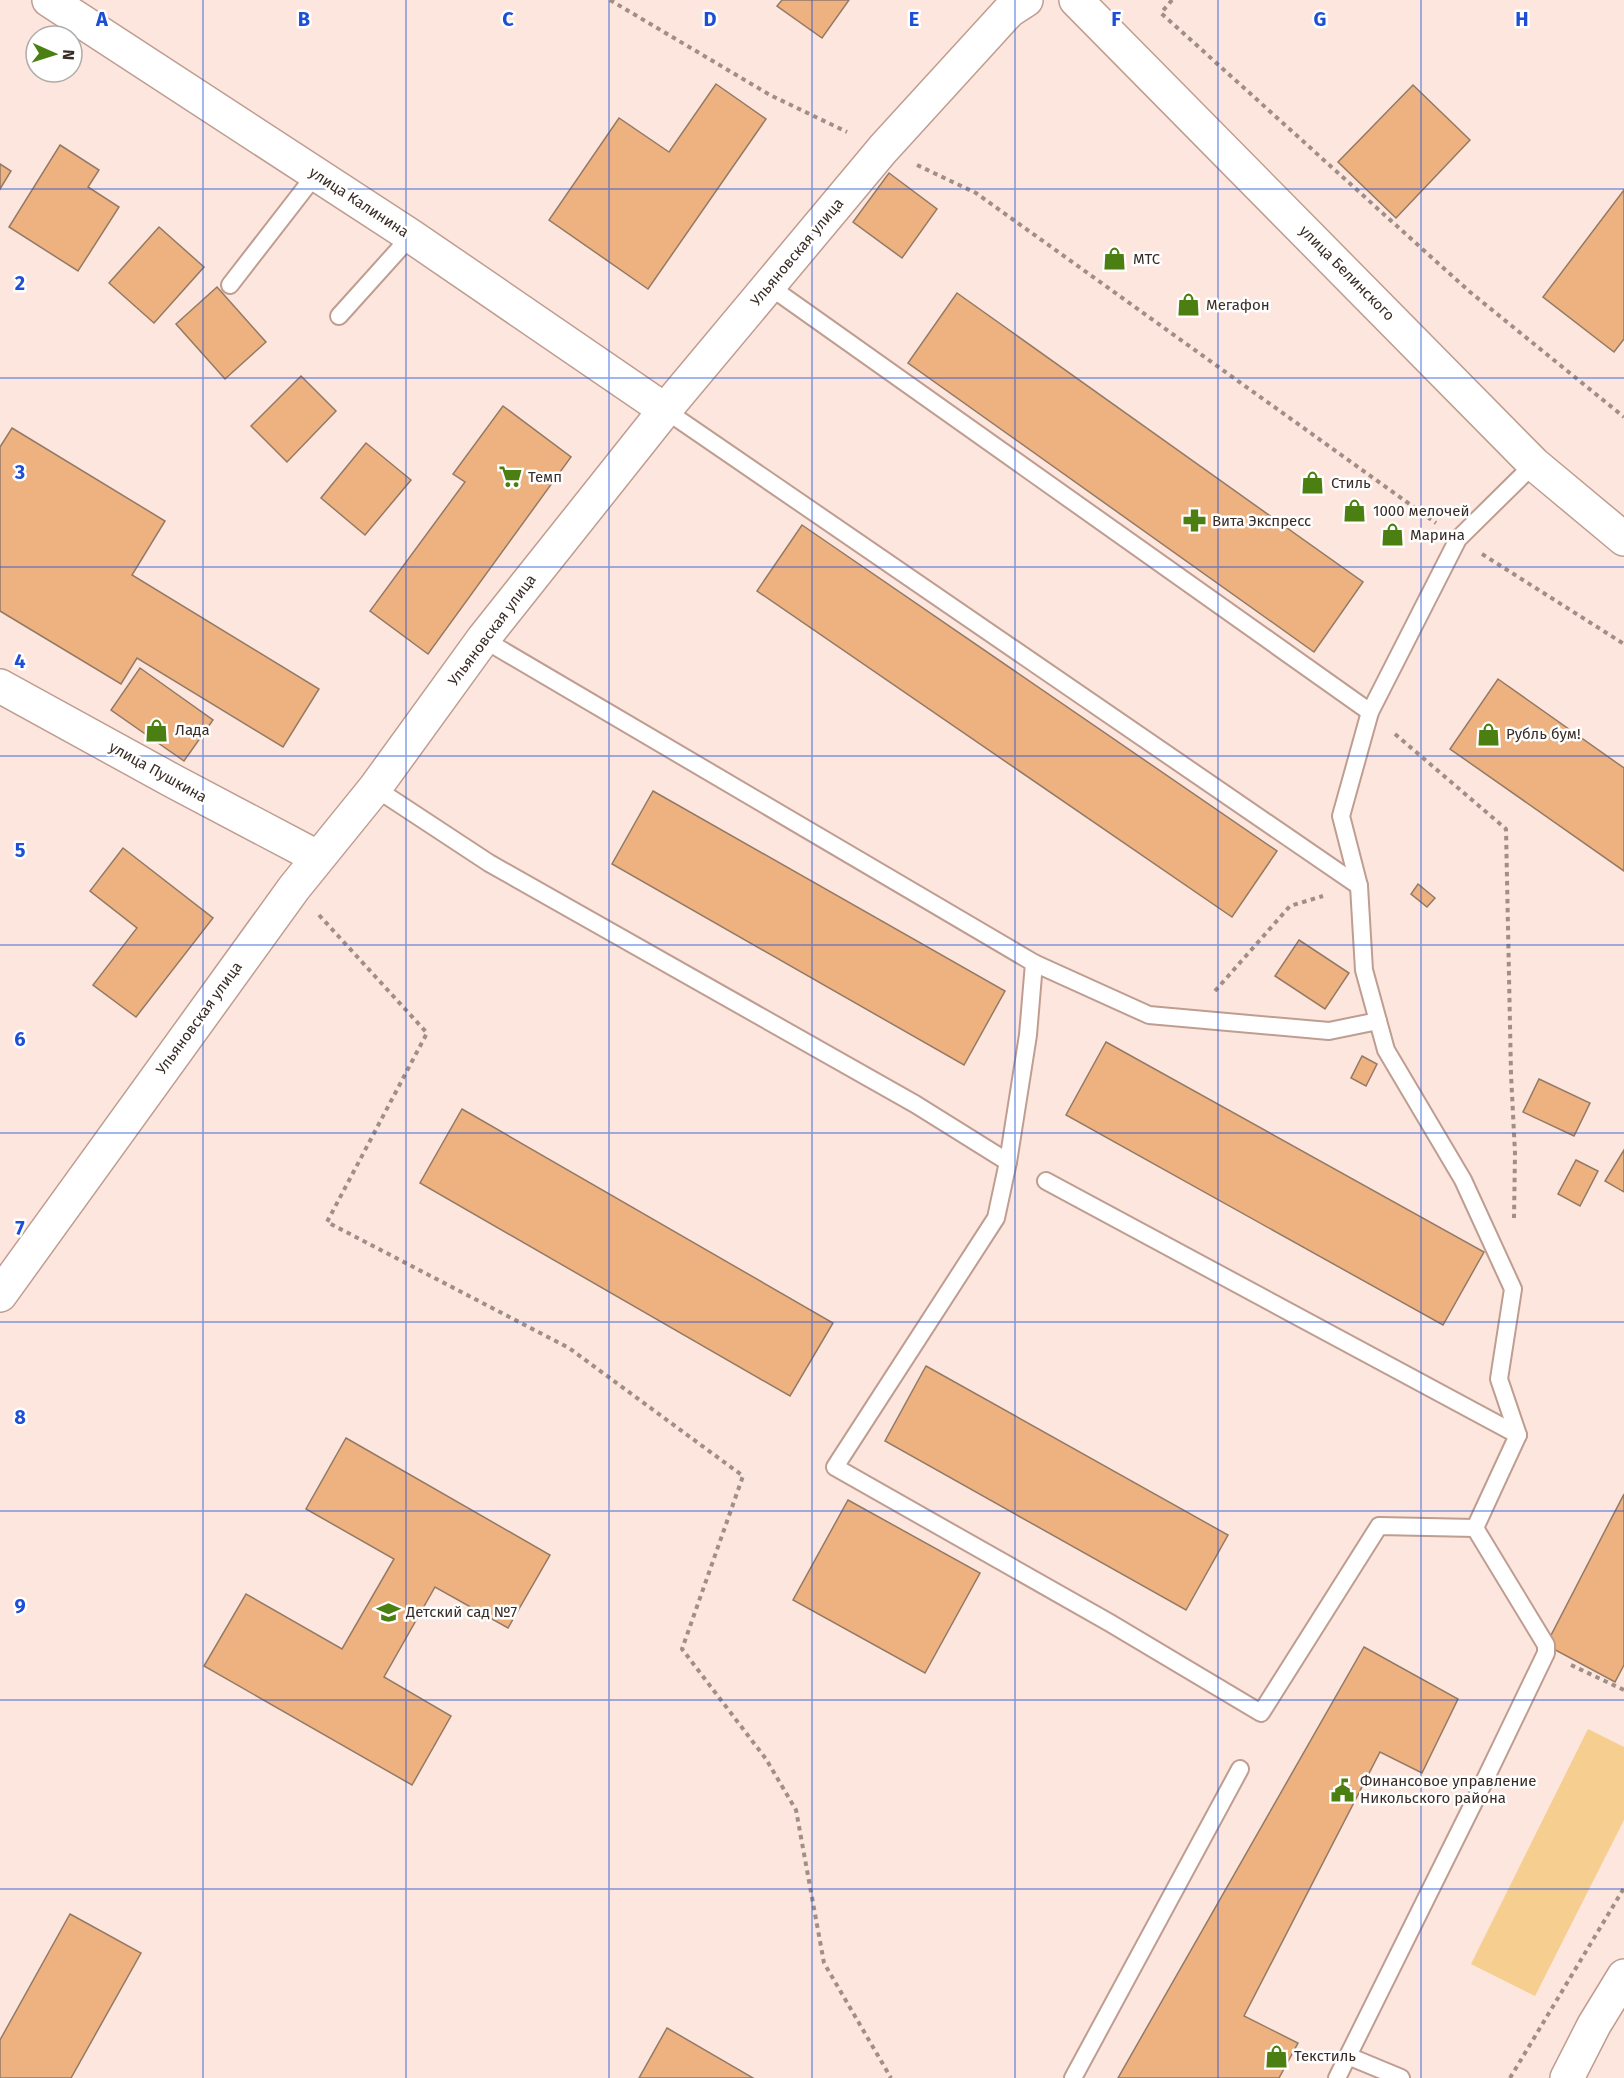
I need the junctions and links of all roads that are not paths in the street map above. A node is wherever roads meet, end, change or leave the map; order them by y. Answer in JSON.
{"nodes":[{"id":1,"x":49,"y":0,"type":"edge"},
{"id":2,"x":1026,"y":0,"type":"edge"},
{"id":3,"x":1076,"y":0,"type":"edge"},
{"id":4,"x":316,"y":174,"type":"junction"},
{"id":5,"x":411,"y":236,"type":"junction"},
{"id":6,"x":230,"y":285,"type":"dead end"},
{"id":7,"x":769,"y":286,"type":"junction"},
{"id":8,"x":339,"y":316,"type":"dead end"},
{"id":9,"x":665,"y":410,"type":"junction"},
{"id":10,"x":1534,"y":464,"type":"junction"},
{"id":11,"x":1624,"y":539,"type":"edge"},
{"id":12,"x":483,"y":639,"type":"junction"},
{"id":13,"x":0,"y":686,"type":"edge"},
{"id":14,"x":1370,"y":712,"type":"junction"},
{"id":15,"x":375,"y":788,"type":"junction"},
{"id":16,"x":317,"y":857,"type":"junction"},
{"id":17,"x":1359,"y":886,"type":"junction"},
{"id":18,"x":1034,"y":963,"type":"junction"},
{"id":19,"x":1378,"y":1021,"type":"junction"},
{"id":20,"x":1008,"y":1162,"type":"junction"},
{"id":21,"x":1046,"y":1181,"type":"dead end"},
{"id":22,"x":0,"y":1295,"type":"edge"},
{"id":23,"x":1518,"y":1435,"type":"junction"},
{"id":24,"x":1475,"y":1528,"type":"junction"},
{"id":25,"x":1240,"y":1769,"type":"dead end"},
{"id":26,"x":1624,"y":1976,"type":"edge"},
{"id":27,"x":1348,"y":2056,"type":"junction"},
{"id":28,"x":1073,"y":2078,"type":"edge"},
{"id":29,"x":1337,"y":2078,"type":"edge"},
{"id":30,"x":1401,"y":2078,"type":"edge"},
{"id":31,"x":1566,"y":2078,"type":"edge"}],
"edges":[{"from":1,"to":4,"type":"street","name":"улица Калинина"},
{"from":2,"to":7,"type":"street","name":"Ульяновская улица"},
{"from":3,"to":10,"type":"street","name":"улица Белинского"},
{"from":4,"to":5,"type":"street","name":"улица Калинина"},
{"from":4,"to":6,"type":"lane"},
{"from":5,"to":8,"type":"lane"},
{"from":5,"to":9,"type":"street","name":"улица Калинина"},
{"from":7,"to":9,"type":"street","name":"Ульяновская улица"},
{"from":7,"to":14,"type":"lane"},
{"from":9,"to":12,"type":"street","name":"Ульяновская улица"},
{"from":9,"to":17,"type":"lane"},
{"from":10,"to":11,"type":"street","name":"улица Белинского"},
{"from":10,"to":14,"type":"lane"},
{"from":12,"to":15,"type":"street","name":"Ульяновская улица"},
{"from":12,"to":18,"type":"lane"},
{"from":13,"to":16,"type":"street","name":"улица Пушкина"},
{"from":14,"to":17,"type":"lane"},
{"from":15,"to":16,"type":"street","name":"Ульяновская улица"},
{"from":15,"to":20,"type":"lane"},
{"from":16,"to":22,"type":"street","name":"Ульяновская улица"},
{"from":17,"to":19,"type":"lane"},
{"from":18,"to":19,"type":"lane"},
{"from":18,"to":20,"type":"lane"},
{"from":19,"to":23,"type":"lane"},
{"from":20,"to":24,"type":"lane"},
{"from":21,"to":23,"type":"lane"},
{"from":23,"to":24,"type":"lane"},
{"from":24,"to":27,"type":"lane"},
{"from":25,"to":28,"type":"lane"},
{"from":26,"to":31,"type":"street"},
{"from":27,"to":29,"type":"lane"},
{"from":27,"to":30,"type":"lane"}]}
